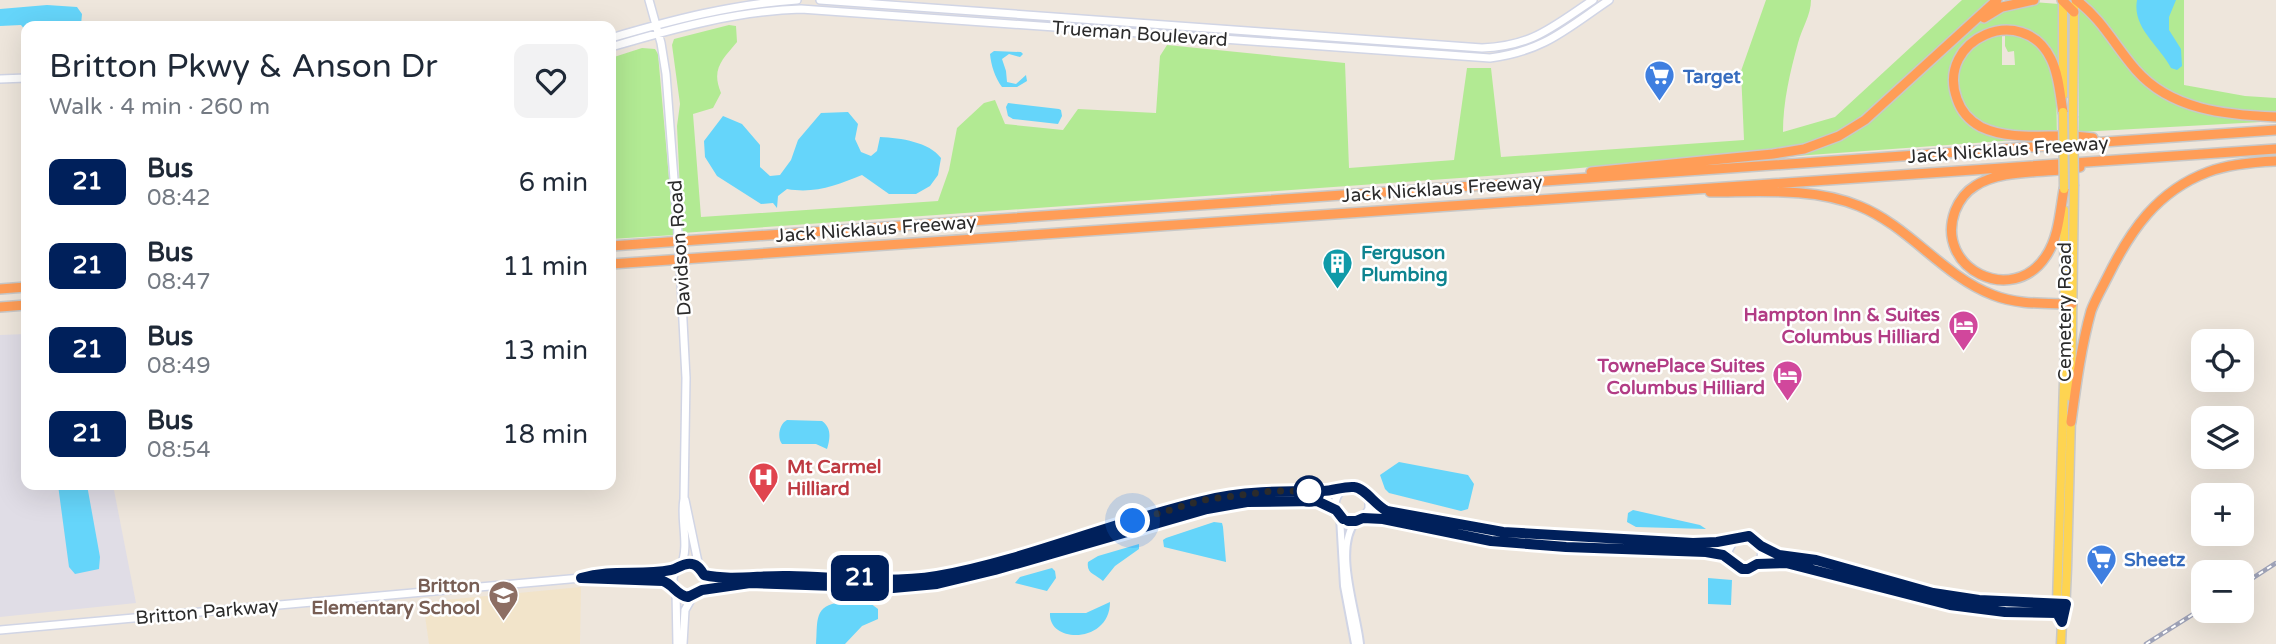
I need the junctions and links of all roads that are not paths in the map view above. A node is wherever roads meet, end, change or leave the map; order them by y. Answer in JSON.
{"nodes":[{"id":1,"x":649,"y":0,"type":"edge"},
{"id":2,"x":796,"y":0,"type":"edge"},
{"id":3,"x":820,"y":0,"type":"edge"},
{"id":4,"x":1593,"y":0,"type":"edge"},
{"id":5,"x":1609,"y":0,"type":"edge"},
{"id":6,"x":1997,"y":0,"type":"edge"},
{"id":7,"x":2034,"y":0,"type":"edge"},
{"id":8,"x":2062,"y":0,"type":"edge"},
{"id":9,"x":2075,"y":0,"type":"edge"},
{"id":10,"x":2074,"y":12,"type":"junction"},
{"id":11,"x":656,"y":24,"type":"junction"},
{"id":12,"x":658,"y":33,"type":"junction"},
{"id":13,"x":616,"y":36,"type":"edge"},
{"id":14,"x":616,"y":46,"type":"edge"},
{"id":15,"x":1933,"y":60,"type":"junction"},
{"id":16,"x":21,"y":78,"type":"edge"},
{"id":17,"x":0,"y":79,"type":"edge"},
{"id":18,"x":2063,"y":112,"type":"junction"},
{"id":19,"x":2276,"y":117,"type":"edge"},
{"id":20,"x":2276,"y":130,"type":"edge"},
{"id":21,"x":2112,"y":141,"type":"junction"},
{"id":22,"x":2276,"y":149,"type":"edge"},
{"id":23,"x":2113,"y":159,"type":"junction"},
{"id":24,"x":2276,"y":161,"type":"edge"},
{"id":25,"x":1528,"y":181,"type":"junction"},
{"id":26,"x":2064,"y":189,"type":"junction"},
{"id":27,"x":1625,"y":193,"type":"junction"},
{"id":28,"x":616,"y":246,"type":"edge"},
{"id":29,"x":616,"y":264,"type":"edge"},
{"id":30,"x":21,"y":287,"type":"edge"},
{"id":31,"x":0,"y":289,"type":"edge"},
{"id":32,"x":2069,"y":304,"type":"junction"},
{"id":33,"x":21,"y":305,"type":"edge"},
{"id":34,"x":0,"y":307,"type":"edge"},
{"id":35,"x":2071,"y":422,"type":"junction"},
{"id":36,"x":1343,"y":489,"type":"junction"},
{"id":37,"x":1369,"y":498,"type":"junction"},
{"id":38,"x":684,"y":499,"type":"junction"},
{"id":39,"x":1338,"y":513,"type":"junction"},
{"id":40,"x":1360,"y":519,"type":"junction"},
{"id":41,"x":1734,"y":540,"type":"junction"},
{"id":42,"x":1761,"y":546,"type":"junction"},
{"id":43,"x":1730,"y":559,"type":"junction"},
{"id":44,"x":1757,"y":564,"type":"junction"},
{"id":45,"x":678,"y":568,"type":"junction"},
{"id":46,"x":702,"y":571,"type":"junction"},
{"id":47,"x":581,"y":578,"type":"junction"},
{"id":48,"x":674,"y":588,"type":"junction"},
{"id":49,"x":702,"y":590,"type":"junction"},
{"id":50,"x":693,"y":596,"type":"junction"},
{"id":51,"x":2061,"y":611,"type":"junction"},
{"id":52,"x":0,"y":630,"type":"edge"},
{"id":53,"x":677,"y":644,"type":"edge"},
{"id":54,"x":683,"y":644,"type":"edge"},
{"id":55,"x":1357,"y":644,"type":"edge"},
{"id":56,"x":2061,"y":644,"type":"edge"}],
"edges":[{"from":1,"to":11,"type":"main road","name":"Davidson Road"},
{"from":2,"to":11,"type":"main road"},
{"from":3,"to":4,"type":"main road","name":"Trueman Boulevard"},
{"from":5,"to":12,"type":"main road","name":"Trueman Boulevard"},
{"from":6,"to":15,"type":"highway"},
{"from":7,"to":15,"type":"highway"},
{"from":8,"to":10,"type":"highway"},
{"from":8,"to":18,"type":"main road","name":"Cemetery Road"},
{"from":9,"to":10,"type":"main road","name":"Cemetery Road"},
{"from":9,"to":19,"type":"highway"},
{"from":10,"to":32,"type":"main road","name":"Cemetery Road","bridge":true},
{"from":11,"to":12,"type":"main road","name":"Davidson Road"},
{"from":11,"to":13,"type":"main road"},
{"from":12,"to":14,"type":"main road","name":"Trueman Boulevard"},
{"from":12,"to":38,"type":"main road","name":"Davidson Road","bridge":true},
{"from":15,"to":25,"type":"highway"},
{"from":16,"to":17,"type":"main road"},
{"from":18,"to":21,"type":"highway"},
{"from":18,"to":26,"type":"main road","name":"Cemetery Road","bridge":true},
{"from":20,"to":21,"type":"highway","name":"Jack Nicklaus Freeway"},
{"from":21,"to":25,"type":"highway","name":"Jack Nicklaus Freeway"},
{"from":22,"to":23,"type":"highway","name":"Jack Nicklaus Freeway"},
{"from":23,"to":26,"type":"highway"},
{"from":23,"to":27,"type":"highway","name":"Jack Nicklaus Freeway"},
{"from":24,"to":35,"type":"highway"},
{"from":25,"to":28,"type":"highway","name":"Jack Nicklaus Freeway"},
{"from":26,"to":32,"type":"main road","name":"Cemetery Road"},
{"from":27,"to":29,"type":"highway","name":"Jack Nicklaus Freeway"},
{"from":27,"to":32,"type":"highway"},
{"from":30,"to":31,"type":"highway"},
{"from":32,"to":35,"type":"main road","name":"Cemetery Road"},
{"from":32,"to":51,"type":"main road","name":"Cemetery Road"},
{"from":33,"to":34,"type":"highway"},
{"from":35,"to":51,"type":"main road","name":"Cemetery Road"},
{"from":36,"to":37,"type":"main road"},
{"from":36,"to":39,"type":"main road"},
{"from":36,"to":46,"type":"main road"},
{"from":37,"to":40,"type":"main road"},
{"from":37,"to":41,"type":"main road"},
{"from":38,"to":45,"type":"main road","name":"Davidson Road"},
{"from":38,"to":46,"type":"main road","name":"Davidson Road"},
{"from":39,"to":40,"type":"main road"},
{"from":39,"to":49,"type":"main road"},
{"from":39,"to":55,"type":"street"},
{"from":40,"to":43,"type":"main road"},
{"from":40,"to":55,"type":"street"},
{"from":41,"to":42,"type":"main road"},
{"from":41,"to":43,"type":"main road"},
{"from":42,"to":44,"type":"main road"},
{"from":42,"to":51,"type":"main road"},
{"from":43,"to":44,"type":"main road"},
{"from":44,"to":51,"type":"main road"},
{"from":45,"to":46,"type":"main road"},
{"from":45,"to":47,"type":"main road","name":"Britton Parkway"},
{"from":45,"to":48,"type":"main road"},
{"from":46,"to":49,"type":"main road"},
{"from":47,"to":48,"type":"main road","name":"Britton Parkway"},
{"from":47,"to":52,"type":"main road","name":"Britton Parkway"},
{"from":48,"to":50,"type":"main road"},
{"from":48,"to":53,"type":"main road"},
{"from":49,"to":50,"type":"main road"},
{"from":50,"to":54,"type":"main road"},
{"from":51,"to":56,"type":"main road","name":"Cemetery Road"}]}
